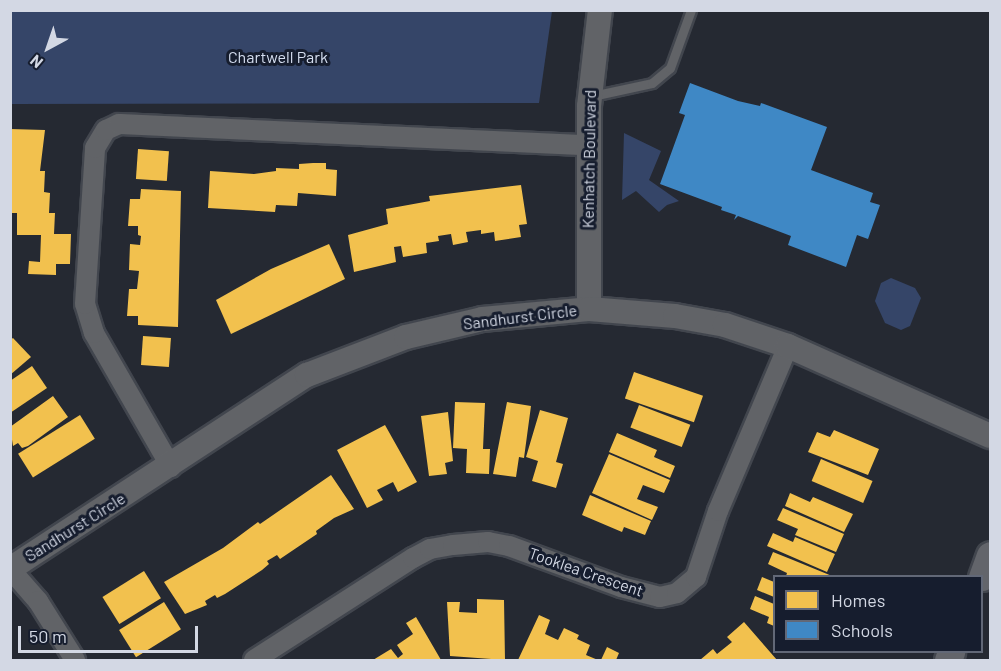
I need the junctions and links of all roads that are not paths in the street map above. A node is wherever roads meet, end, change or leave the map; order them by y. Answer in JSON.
{"nodes":[{"id":1,"x":600,"y":10,"type":"edge"},
{"id":2,"x":691,"y":10,"type":"edge"},
{"id":3,"x":590,"y":96,"type":"junction"},
{"id":4,"x":588,"y":145,"type":"junction"},
{"id":5,"x":589,"y":309,"type":"junction"},
{"id":6,"x":789,"y":346,"type":"junction"},
{"id":7,"x":990,"y":436,"type":"edge"},
{"id":8,"x":171,"y":467,"type":"junction"},
{"id":9,"x":990,"y":555,"type":"edge"},
{"id":10,"x":10,"y":569,"type":"edge"},
{"id":11,"x":982,"y":575,"type":"edge"},
{"id":12,"x":75,"y":660,"type":"edge"},
{"id":13,"x":254,"y":660,"type":"edge"}],
"edges":[{"from":1,"to":3,"type":"street","name":"Kenhatch Boulevard"},
{"from":2,"to":3,"type":"lane"},
{"from":3,"to":4,"type":"street","name":"Kenhatch Boulevard"},
{"from":4,"to":5,"type":"street","name":"Kenhatch Boulevard"},
{"from":4,"to":8,"type":"street"},
{"from":5,"to":6,"type":"street","name":"Sandhurst Circle"},
{"from":5,"to":8,"type":"street","name":"Sandhurst Circle"},
{"from":6,"to":7,"type":"street","name":"Sandhurst Circle"},
{"from":6,"to":13,"type":"street","name":"Tooklea Crescent"},
{"from":8,"to":10,"type":"street","name":"Sandhurst Circle"},
{"from":9,"to":11,"type":"main road"},
{"from":10,"to":12,"type":"street"}]}
